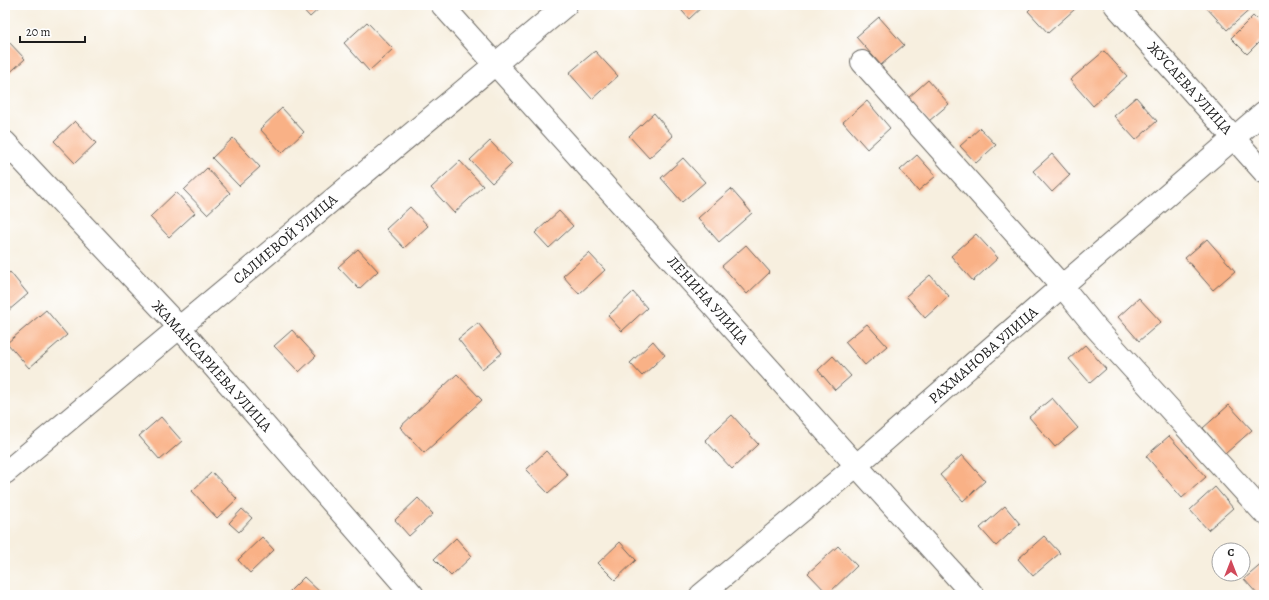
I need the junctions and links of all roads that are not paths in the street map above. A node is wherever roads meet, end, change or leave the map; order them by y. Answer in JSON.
{"nodes":[{"id":1,"x":442,"y":5,"type":"edge"},
{"id":2,"x":566,"y":5,"type":"edge"},
{"id":3,"x":1115,"y":5,"type":"edge"},
{"id":4,"x":862,"y":62,"type":"dead end"},
{"id":5,"x":495,"y":64,"type":"junction"},
{"id":6,"x":1264,"y":112,"type":"edge"},
{"id":7,"x":1234,"y":138,"type":"junction"},
{"id":8,"x":5,"y":142,"type":"edge"},
{"id":9,"x":1264,"y":172,"type":"edge"},
{"id":10,"x":1062,"y":286,"type":"junction"},
{"id":11,"x":179,"y":327,"type":"junction"},
{"id":12,"x":857,"y":465,"type":"junction"},
{"id":13,"x":5,"y":473,"type":"edge"},
{"id":14,"x":1264,"y":513,"type":"edge"},
{"id":15,"x":413,"y":595,"type":"edge"},
{"id":16,"x":701,"y":595,"type":"edge"},
{"id":17,"x":974,"y":595,"type":"edge"}],
"edges":[{"from":1,"to":5,"type":"street","name":"ЛЕНИНА УЛИЦА"},
{"from":2,"to":5,"type":"street","name":"САЛИЕВОЙ УЛИЦА"},
{"from":3,"to":7,"type":"street","name":"ЖУСАЕВА УЛИЦА"},
{"from":4,"to":10,"type":"street"},
{"from":5,"to":11,"type":"street","name":"САЛИЕВОЙ УЛИЦА"},
{"from":5,"to":12,"type":"street","name":"ЛЕНИНА УЛИЦА"},
{"from":6,"to":7,"type":"street","name":"РАХМАНОВА УЛИЦА"},
{"from":7,"to":9,"type":"street","name":"ЖУСАЕВА УЛИЦА"},
{"from":7,"to":10,"type":"street","name":"РАХМАНОВА УЛИЦА"},
{"from":8,"to":11,"type":"street","name":"ЖАМАНСАРИЕВА УЛИЦА"},
{"from":10,"to":12,"type":"street","name":"РАХМАНОВА УЛИЦА"},
{"from":10,"to":14,"type":"street"},
{"from":11,"to":13,"type":"street","name":"САЛИЕВОЙ УЛИЦА"},
{"from":11,"to":15,"type":"street","name":"ЖАМАНСАРИЕВА УЛИЦА"},
{"from":12,"to":16,"type":"street","name":"РАХМАНОВА УЛИЦА"},
{"from":12,"to":17,"type":"street","name":"ЛЕНИНА УЛИЦА"}]}
